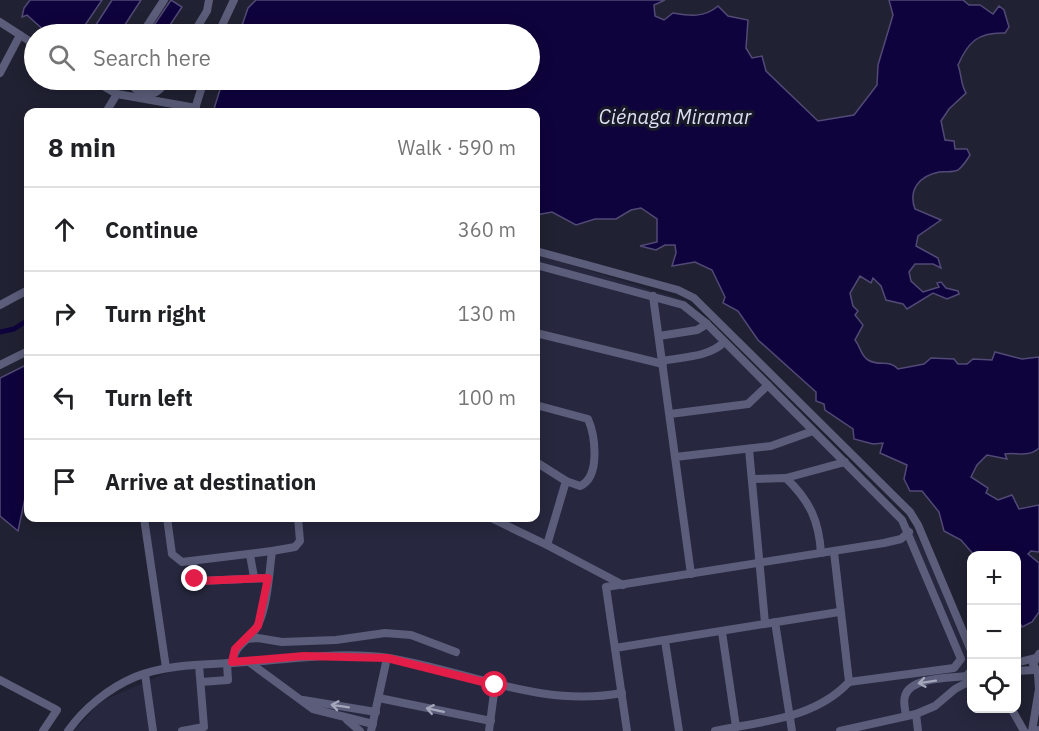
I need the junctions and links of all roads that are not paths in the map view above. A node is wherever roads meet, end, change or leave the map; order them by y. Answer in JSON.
{"nodes":[{"id":1,"x":164,"y":0,"type":"edge"},
{"id":2,"x":209,"y":0,"type":"edge"},
{"id":3,"x":234,"y":0,"type":"edge"},
{"id":4,"x":0,"y":22,"type":"edge"},
{"id":5,"x":148,"y":24,"type":"edge"},
{"id":6,"x":199,"y":24,"type":"edge"},
{"id":7,"x":223,"y":24,"type":"edge"},
{"id":8,"x":20,"y":35,"type":"junction"},
{"id":9,"x":24,"y":38,"type":"edge"},
{"id":10,"x":0,"y":73,"type":"edge"},
{"id":11,"x":110,"y":90,"type":"edge"},
{"id":12,"x":139,"y":90,"type":"edge"},
{"id":13,"x":160,"y":90,"type":"edge"},
{"id":14,"x":201,"y":90,"type":"edge"},
{"id":15,"x":117,"y":94,"type":"junction"},
{"id":16,"x":108,"y":108,"type":"edge"},
{"id":17,"x":185,"y":108,"type":"edge"},
{"id":18,"x":196,"y":108,"type":"edge"},
{"id":19,"x":540,"y":252,"type":"edge"},
{"id":20,"x":540,"y":266,"type":"edge"},
{"id":21,"x":24,"y":292,"type":"edge"},
{"id":22,"x":653,"y":296,"type":"junction"},
{"id":23,"x":0,"y":305,"type":"edge"},
{"id":24,"x":706,"y":324,"type":"junction"},
{"id":25,"x":540,"y":334,"type":"edge"},
{"id":26,"x":659,"y":336,"type":"junction"},
{"id":27,"x":724,"y":342,"type":"junction"},
{"id":28,"x":24,"y":353,"type":"edge"},
{"id":29,"x":662,"y":362,"type":"junction"},
{"id":30,"x":0,"y":365,"type":"edge"},
{"id":31,"x":768,"y":385,"type":"junction"},
{"id":32,"x":540,"y":406,"type":"edge"},
{"id":33,"x":669,"y":414,"type":"junction"},
{"id":34,"x":813,"y":430,"type":"junction"},
{"id":35,"x":749,"y":449,"type":"junction"},
{"id":36,"x":675,"y":457,"type":"junction"},
{"id":37,"x":845,"y":462,"type":"junction"},
{"id":38,"x":540,"y":465,"type":"edge"},
{"id":39,"x":786,"y":478,"type":"junction"},
{"id":40,"x":753,"y":479,"type":"junction"},
{"id":41,"x":566,"y":481,"type":"junction"},
{"id":42,"x":145,"y":522,"type":"edge"},
{"id":43,"x":168,"y":522,"type":"edge"},
{"id":44,"x":298,"y":522,"type":"edge"},
{"id":45,"x":499,"y":522,"type":"edge"},
{"id":46,"x":909,"y":532,"type":"junction"},
{"id":47,"x":547,"y":545,"type":"junction"},
{"id":48,"x":272,"y":551,"type":"junction"},
{"id":49,"x":834,"y":552,"type":"junction"},
{"id":50,"x":821,"y":553,"type":"junction"},
{"id":51,"x":250,"y":555,"type":"junction"},
{"id":52,"x":193,"y":563,"type":"junction"},
{"id":53,"x":760,"y":563,"type":"junction"},
{"id":54,"x":691,"y":574,"type":"junction"},
{"id":55,"x":254,"y":577,"type":"junction"},
{"id":56,"x":268,"y":578,"type":"junction"},
{"id":57,"x":623,"y":585,"type":"junction"},
{"id":58,"x":839,"y":612,"type":"junction"},
{"id":59,"x":775,"y":622,"type":"junction"},
{"id":60,"x":765,"y":623,"type":"junction"},
{"id":61,"x":962,"y":627,"type":"junction"},
{"id":62,"x":722,"y":632,"type":"junction"},
{"id":63,"x":967,"y":632,"type":"edge"},
{"id":64,"x":246,"y":639,"type":"junction"},
{"id":65,"x":967,"y":640,"type":"edge"},
{"id":66,"x":665,"y":641,"type":"junction"},
{"id":67,"x":615,"y":648,"type":"junction"},
{"id":68,"x":456,"y":652,"type":"dead end"},
{"id":69,"x":1037,"y":656,"type":"edge"},
{"id":70,"x":387,"y":658,"type":"junction"},
{"id":71,"x":265,"y":660,"type":"junction"},
{"id":72,"x":249,"y":662,"type":"junction"},
{"id":73,"x":1021,"y":662,"type":"edge"},
{"id":74,"x":229,"y":663,"type":"junction"},
{"id":75,"x":199,"y":665,"type":"junction"},
{"id":76,"x":166,"y":668,"type":"junction"},
{"id":77,"x":1021,"y":671,"type":"edge"},
{"id":78,"x":1037,"y":673,"type":"edge"},
{"id":79,"x":146,"y":674,"type":"junction"},
{"id":80,"x":967,"y":675,"type":"edge"},
{"id":81,"x":967,"y":678,"type":"edge"},
{"id":82,"x":0,"y":681,"type":"edge"},
{"id":83,"x":201,"y":682,"type":"junction"},
{"id":84,"x":849,"y":682,"type":"junction"},
{"id":85,"x":275,"y":683,"type":"junction"},
{"id":86,"x":495,"y":685,"type":"junction"},
{"id":87,"x":622,"y":693,"type":"junction"},
{"id":88,"x":379,"y":698,"type":"junction"},
{"id":89,"x":303,"y":700,"type":"junction"},
{"id":90,"x":376,"y":712,"type":"junction"},
{"id":91,"x":1014,"y":713,"type":"edge"},
{"id":92,"x":916,"y":714,"type":"junction"},
{"id":93,"x":906,"y":715,"type":"junction"},
{"id":94,"x":789,"y":717,"type":"junction"},
{"id":95,"x":346,"y":719,"type":"junction"},
{"id":96,"x":491,"y":721,"type":"junction"},
{"id":97,"x":372,"y":727,"type":"edge"},
{"id":98,"x":736,"y":727,"type":"junction"},
{"id":99,"x":204,"y":729,"type":"edge"},
{"id":100,"x":43,"y":731,"type":"edge"},
{"id":101,"x":68,"y":731,"type":"edge"},
{"id":102,"x":153,"y":731,"type":"edge"},
{"id":103,"x":182,"y":731,"type":"edge"},
{"id":104,"x":360,"y":731,"type":"edge"},
{"id":105,"x":489,"y":731,"type":"edge"},
{"id":106,"x":627,"y":731,"type":"edge"},
{"id":107,"x":679,"y":731,"type":"edge"},
{"id":108,"x":715,"y":731,"type":"edge"},
{"id":109,"x":792,"y":731,"type":"edge"},
{"id":110,"x":840,"y":731,"type":"edge"},
{"id":111,"x":918,"y":731,"type":"edge"},
{"id":112,"x":1024,"y":731,"type":"edge"},
{"id":113,"x":1032,"y":731,"type":"edge"}],
"edges":[{"from":1,"to":5,"type":"street"},
{"from":2,"to":6,"type":"street"},
{"from":3,"to":7,"type":"street"},
{"from":4,"to":8,"type":"street"},
{"from":8,"to":9,"type":"street"},
{"from":8,"to":10,"type":"street"},
{"from":11,"to":15,"type":"street"},
{"from":12,"to":13,"type":"street"},
{"from":14,"to":18,"type":"street"},
{"from":15,"to":16,"type":"street"},
{"from":15,"to":17,"type":"street"},
{"from":19,"to":61,"type":"street"},
{"from":20,"to":22,"type":"street"},
{"from":21,"to":23,"type":"street"},
{"from":22,"to":24,"type":"street"},
{"from":22,"to":26,"type":"street"},
{"from":24,"to":26,"type":"street"},
{"from":24,"to":27,"type":"street"},
{"from":25,"to":29,"type":"street"},
{"from":26,"to":29,"type":"street"},
{"from":27,"to":29,"type":"street"},
{"from":27,"to":31,"type":"street"},
{"from":28,"to":30,"type":"street"},
{"from":29,"to":33,"type":"street"},
{"from":31,"to":33,"type":"street"},
{"from":31,"to":34,"type":"street"},
{"from":32,"to":41,"type":"street"},
{"from":33,"to":36,"type":"street"},
{"from":34,"to":35,"type":"street"},
{"from":34,"to":37,"type":"street"},
{"from":35,"to":36,"type":"street"},
{"from":35,"to":40,"type":"street"},
{"from":36,"to":54,"type":"street"},
{"from":37,"to":39,"type":"street"},
{"from":37,"to":46,"type":"street"},
{"from":38,"to":41,"type":"street"},
{"from":39,"to":40,"type":"street"},
{"from":39,"to":50,"type":"street"},
{"from":40,"to":53,"type":"street"},
{"from":41,"to":47,"type":"street"},
{"from":42,"to":76,"type":"street"},
{"from":43,"to":52,"type":"street"},
{"from":44,"to":48,"type":"street"},
{"from":45,"to":47,"type":"street"},
{"from":46,"to":49,"type":"street"},
{"from":46,"to":84,"type":"street"},
{"from":47,"to":57,"type":"street"},
{"from":48,"to":51,"type":"street"},
{"from":48,"to":56,"type":"street"},
{"from":49,"to":50,"type":"street"},
{"from":49,"to":58,"type":"street"},
{"from":50,"to":53,"type":"street"},
{"from":51,"to":52,"type":"street"},
{"from":51,"to":55,"type":"street"},
{"from":52,"to":55,"type":"street"},
{"from":53,"to":54,"type":"street"},
{"from":53,"to":60,"type":"street"},
{"from":54,"to":57,"type":"street"},
{"from":55,"to":56,"type":"street"},
{"from":56,"to":64,"type":"street"},
{"from":57,"to":67,"type":"street"},
{"from":58,"to":59,"type":"street"},
{"from":58,"to":84,"type":"street"},
{"from":59,"to":60,"type":"street"},
{"from":59,"to":94,"type":"street"},
{"from":60,"to":62,"type":"street"},
{"from":61,"to":63,"type":"street"},
{"from":61,"to":65,"type":"street"},
{"from":62,"to":66,"type":"street"},
{"from":62,"to":98,"type":"street"},
{"from":64,"to":68,"type":"street"},
{"from":64,"to":74,"type":"street"},
{"from":66,"to":67,"type":"street"},
{"from":66,"to":107,"type":"street"},
{"from":67,"to":87,"type":"street"},
{"from":69,"to":73,"type":"street"},
{"from":69,"to":78,"type":"street"},
{"from":70,"to":71,"type":"street"},
{"from":70,"to":86,"type":"street"},
{"from":70,"to":88,"type":"street"},
{"from":71,"to":72,"type":"street"},
{"from":71,"to":85,"type":"street"},
{"from":72,"to":74,"type":"street"},
{"from":72,"to":85,"type":"street"},
{"from":74,"to":75,"type":"street"},
{"from":74,"to":83,"type":"street"},
{"from":75,"to":76,"type":"street"},
{"from":75,"to":83,"type":"street"},
{"from":76,"to":79,"type":"street"},
{"from":77,"to":78,"type":"street"},
{"from":78,"to":113,"type":"street"},
{"from":79,"to":101,"type":"street"},
{"from":79,"to":102,"type":"street"},
{"from":80,"to":93,"type":"street","one_way":true},
{"from":81,"to":92,"type":"street"},
{"from":82,"to":100,"type":"street"},
{"from":83,"to":99,"type":"street"},
{"from":84,"to":94,"type":"street"},
{"from":85,"to":89,"type":"street"},
{"from":86,"to":87,"type":"street"},
{"from":86,"to":96,"type":"street"},
{"from":87,"to":106,"type":"street"},
{"from":88,"to":90,"type":"street"},
{"from":96,"to":88,"type":"street","one_way":true},
{"from":90,"to":89,"type":"street","one_way":true},
{"from":89,"to":95,"type":"street"},
{"from":90,"to":97,"type":"street"},
{"from":91,"to":112,"type":"street"},
{"from":92,"to":93,"type":"street"},
{"from":92,"to":111,"type":"street"},
{"from":93,"to":110,"type":"street"},
{"from":94,"to":98,"type":"street"},
{"from":94,"to":109,"type":"street"},
{"from":95,"to":97,"type":"street"},
{"from":95,"to":104,"type":"street"},
{"from":96,"to":105,"type":"street"},
{"from":98,"to":108,"type":"street"},
{"from":99,"to":103,"type":"street"}]}
